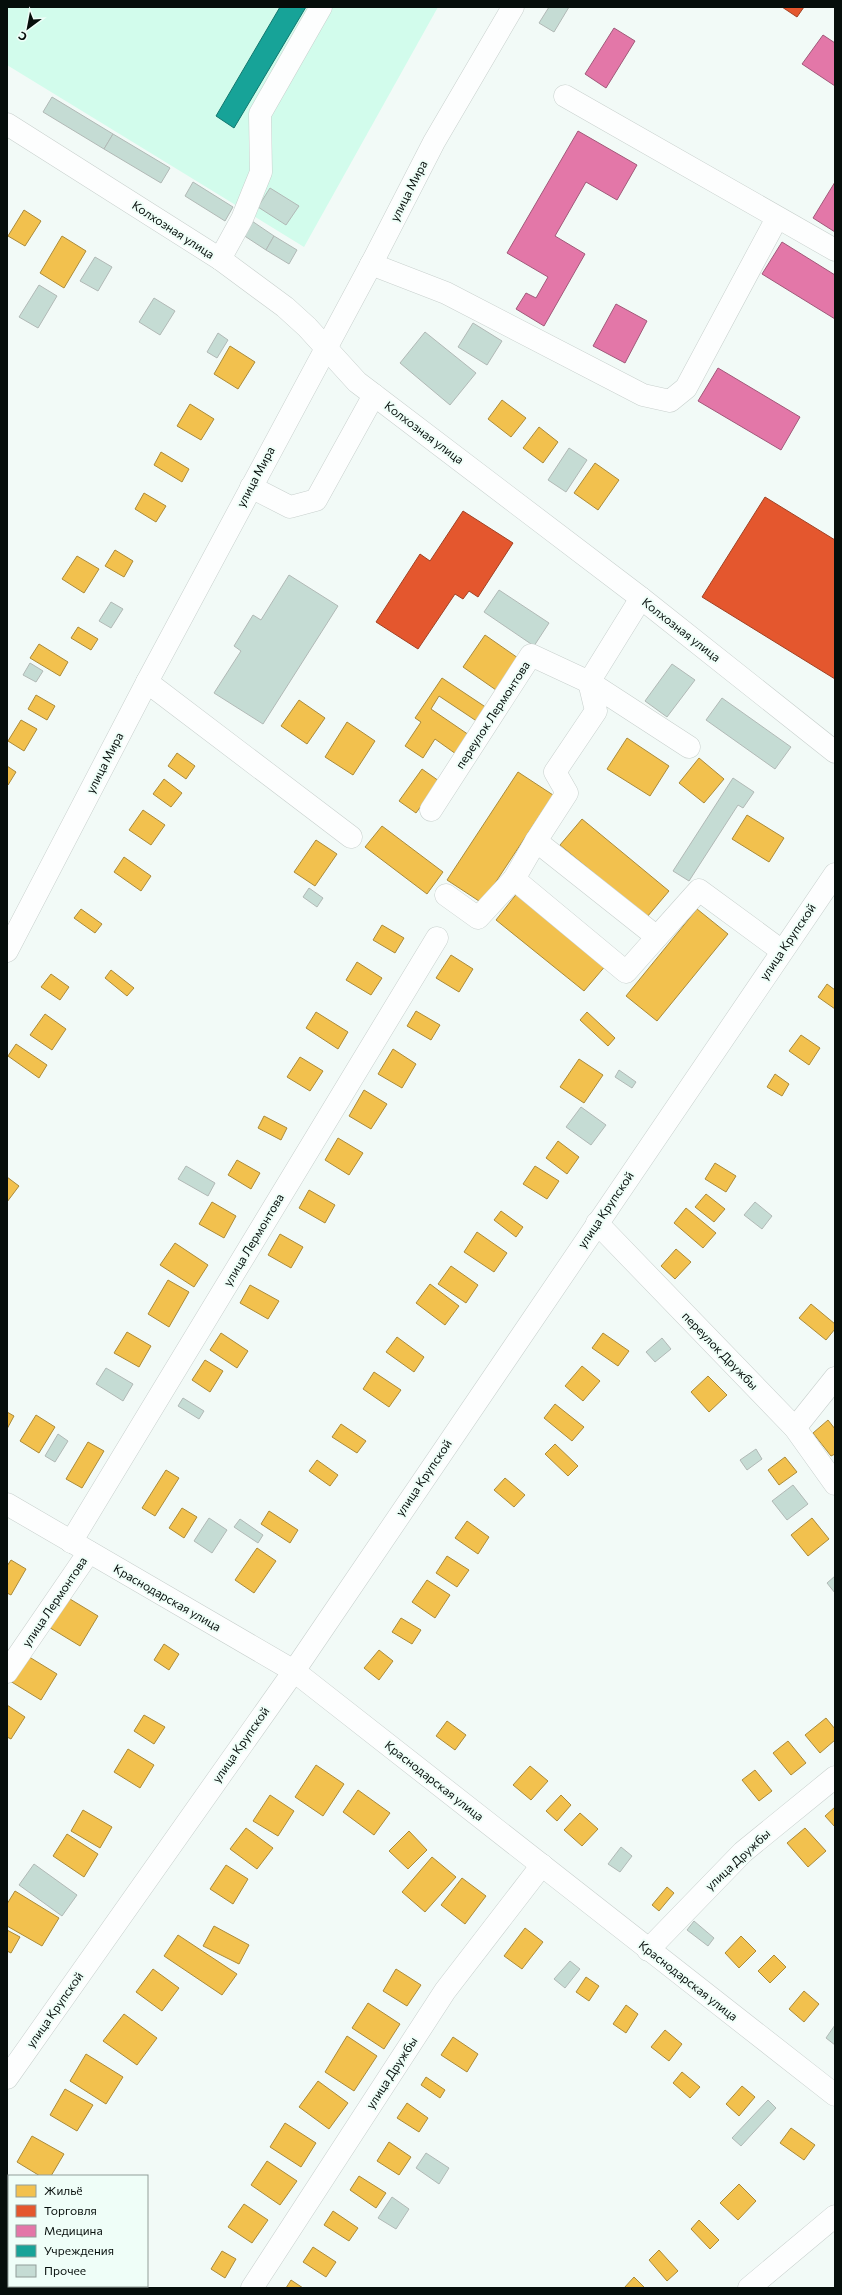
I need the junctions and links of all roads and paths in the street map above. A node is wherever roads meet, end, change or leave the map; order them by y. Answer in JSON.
{"nodes":[{"id":1,"x":321,"y":7,"type":"edge"},
{"id":2,"x":513,"y":7,"type":"edge"},
{"id":3,"x":565,"y":96,"type":"dead end"},
{"id":4,"x":7,"y":124,"type":"edge"},
{"id":5,"x":777,"y":218,"type":"junction"},
{"id":6,"x":835,"y":250,"type":"edge"},
{"id":7,"x":220,"y":259,"type":"junction"},
{"id":8,"x":371,"y":264,"type":"junction"},
{"id":9,"x":325,"y":347,"type":"junction"},
{"id":10,"x":374,"y":395,"type":"junction"},
{"id":11,"x":250,"y":487,"type":"junction"},
{"id":12,"x":641,"y":598,"type":"junction"},
{"id":13,"x":147,"y":682,"type":"junction"},
{"id":14,"x":589,"y":682,"type":"junction"},
{"id":15,"x":690,"y":747,"type":"dead end"},
{"id":16,"x":835,"y":752,"type":"edge"},
{"id":17,"x":431,"y":810,"type":"dead end"},
{"id":18,"x":351,"y":837,"type":"dead end"},
{"id":19,"x":536,"y":841,"type":"junction"},
{"id":20,"x":835,"y":874,"type":"edge"},
{"id":21,"x":514,"y":879,"type":"junction"},
{"id":22,"x":446,"y":895,"type":"dead end"},
{"id":23,"x":657,"y":937,"type":"junction"},
{"id":24,"x":437,"y":938,"type":"dead end"},
{"id":25,"x":7,"y":951,"type":"edge"},
{"id":26,"x":782,"y":951,"type":"junction"},
{"id":27,"x":597,"y":1223,"type":"junction"},
{"id":28,"x":835,"y":1378,"type":"edge"},
{"id":29,"x":795,"y":1428,"type":"junction"},
{"id":30,"x":835,"y":1484,"type":"edge"},
{"id":31,"x":7,"y":1504,"type":"edge"},
{"id":32,"x":80,"y":1547,"type":"junction"},
{"id":33,"x":294,"y":1671,"type":"junction"},
{"id":34,"x":7,"y":1672,"type":"edge"},
{"id":35,"x":835,"y":1777,"type":"edge"},
{"id":36,"x":542,"y":1865,"type":"junction"},
{"id":37,"x":648,"y":1950,"type":"junction"},
{"id":38,"x":7,"y":2078,"type":"edge"},
{"id":39,"x":835,"y":2095,"type":"edge"},
{"id":40,"x":835,"y":2216,"type":"edge"},
{"id":41,"x":252,"y":2288,"type":"edge"},
{"id":42,"x":749,"y":2288,"type":"edge"}],
"edges":[{"from":1,"to":7,"type":"street"},
{"from":2,"to":8,"type":"street","name":"улица Мира"},
{"from":3,"to":5,"type":"street"},
{"from":4,"to":7,"type":"street","name":"Колхозная улица"},
{"from":5,"to":6,"type":"street"},
{"from":5,"to":8,"type":"street"},
{"from":7,"to":9,"type":"street","name":"Колхозная улица"},
{"from":8,"to":9,"type":"street","name":"улица Мира"},
{"from":9,"to":10,"type":"street","name":"Колхозная улица"},
{"from":9,"to":11,"type":"street","name":"улица Мира"},
{"from":10,"to":11,"type":"street"},
{"from":10,"to":12,"type":"street","name":"Колхозная улица"},
{"from":11,"to":13,"type":"street","name":"улица Мира"},
{"from":12,"to":14,"type":"street"},
{"from":12,"to":16,"type":"street","name":"Колхозная улица"},
{"from":13,"to":18,"type":"street"},
{"from":13,"to":25,"type":"street","name":"улица Мира"},
{"from":14,"to":15,"type":"street"},
{"from":14,"to":17,"type":"street","name":"переулок Лермонтова"},
{"from":14,"to":19,"type":"street"},
{"from":19,"to":21,"type":"street"},
{"from":19,"to":23,"type":"street"},
{"from":20,"to":26,"type":"street","name":"улица Крупской"},
{"from":21,"to":22,"type":"street"},
{"from":21,"to":23,"type":"street"},
{"from":23,"to":26,"type":"street"},
{"from":24,"to":32,"type":"street","name":"улица Лермонтова"},
{"from":26,"to":27,"type":"street","name":"улица Крупской"},
{"from":27,"to":29,"type":"street","name":"переулок Дружбы"},
{"from":27,"to":33,"type":"street","name":"улица Крупской"},
{"from":28,"to":29,"type":"street"},
{"from":29,"to":30,"type":"street","name":"переулок Дружбы"},
{"from":31,"to":32,"type":"street","name":"Краснодарская улица"},
{"from":32,"to":33,"type":"street","name":"Краснодарская улица"},
{"from":32,"to":34,"type":"street","name":"улица Лермонтова"},
{"from":33,"to":36,"type":"street","name":"Краснодарская улица"},
{"from":33,"to":38,"type":"street","name":"улица Крупской"},
{"from":35,"to":37,"type":"street","name":"улица Дружбы"},
{"from":36,"to":37,"type":"street","name":"Краснодарская улица"},
{"from":36,"to":41,"type":"street","name":"улица Дружбы"},
{"from":37,"to":39,"type":"street","name":"Краснодарская улица"},
{"from":40,"to":42,"type":"street"}]}
